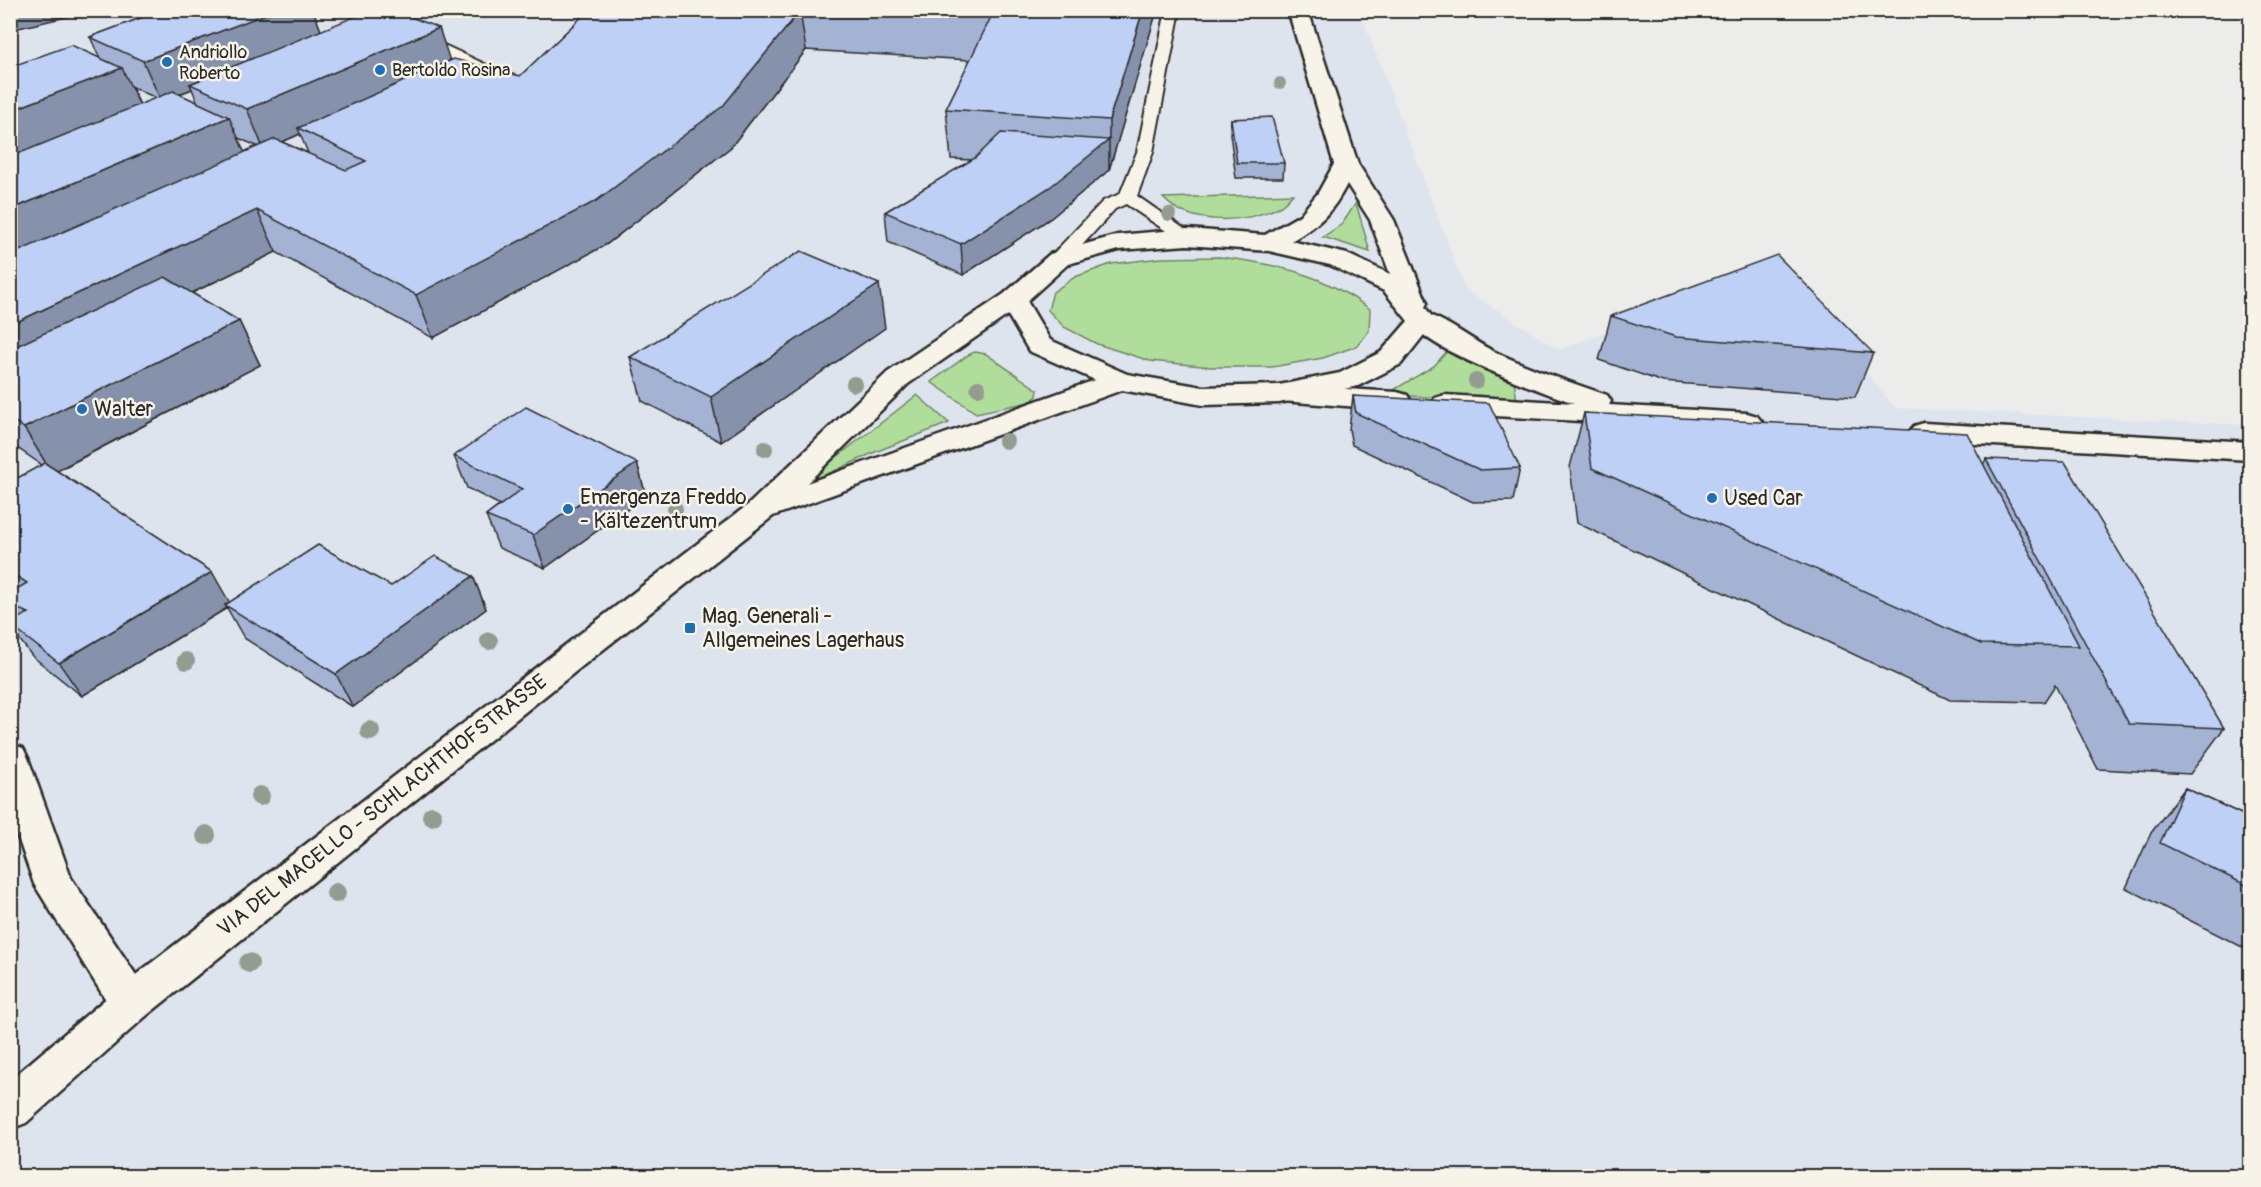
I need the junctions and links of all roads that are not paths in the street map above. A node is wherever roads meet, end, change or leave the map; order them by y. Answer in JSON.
{"nodes":[{"id":1,"x":369,"y":10,"type":"edge"},
{"id":2,"x":1173,"y":10,"type":"edge"},
{"id":3,"x":1298,"y":10,"type":"edge"},
{"id":4,"x":392,"y":26,"type":"junction"},
{"id":5,"x":370,"y":35,"type":"edge"},
{"id":6,"x":452,"y":84,"type":"edge"},
{"id":7,"x":1346,"y":164,"type":"junction"},
{"id":8,"x":1128,"y":197,"type":"junction"},
{"id":9,"x":1187,"y":237,"type":"junction"},
{"id":10,"x":1269,"y":243,"type":"junction"},
{"id":11,"x":1059,"y":259,"type":"junction"},
{"id":12,"x":1013,"y":300,"type":"junction"},
{"id":13,"x":1422,"y":321,"type":"junction"},
{"id":14,"x":1120,"y":381,"type":"junction"},
{"id":15,"x":1279,"y":394,"type":"junction"},
{"id":16,"x":1642,"y":416,"type":"junction"},
{"id":17,"x":1770,"y":423,"type":"edge"},
{"id":18,"x":1899,"y":431,"type":"edge"},
{"id":19,"x":2250,"y":451,"type":"edge"},
{"id":20,"x":760,"y":511,"type":"junction"},
{"id":21,"x":10,"y":758,"type":"edge"},
{"id":22,"x":131,"y":1003,"type":"junction"},
{"id":23,"x":10,"y":1108,"type":"edge"}],
"edges":[{"from":1,"to":4,"type":"lane"},
{"from":2,"to":8,"type":"lane"},
{"from":3,"to":7,"type":"street"},
{"from":4,"to":5,"type":"lane"},
{"from":4,"to":6,"type":"lane"},
{"from":7,"to":10,"type":"street"},
{"from":7,"to":13,"type":"street"},
{"from":8,"to":9,"type":"lane"},
{"from":8,"to":11,"type":"lane"},
{"from":9,"to":10,"type":"street","name":"VIA DEL MACELLO - SCHLACHTHOFSTRASSE"},
{"from":9,"to":11,"type":"street","name":"VIA DEL MACELLO - SCHLACHTHOFSTRASSE"},
{"from":10,"to":13,"type":"street","name":"VIA DEL MACELLO - SCHLACHTHOFSTRASSE"},
{"from":11,"to":12,"type":"street","name":"VIA DEL MACELLO - SCHLACHTHOFSTRASSE"},
{"from":12,"to":14,"type":"street"},
{"from":12,"to":20,"type":"street","name":"VIA DEL MACELLO - SCHLACHTHOFSTRASSE"},
{"from":13,"to":15,"type":"street"},
{"from":13,"to":16,"type":"street","name":"VIA DEL MACELLO - SCHLACHTHOFSTRASSE"},
{"from":14,"to":15,"type":"street"},
{"from":14,"to":20,"type":"street","name":"VIA DEL MACELLO - SCHLACHTHOFSTRASSE"},
{"from":15,"to":16,"type":"street"},
{"from":16,"to":17,"type":"street"},
{"from":18,"to":19,"type":"street"},
{"from":20,"to":22,"type":"street","name":"VIA DEL MACELLO - SCHLACHTHOFSTRASSE"},
{"from":21,"to":22,"type":"street"},
{"from":22,"to":23,"type":"street","name":"VIA DEL MACELLO - SCHLACHTHOFSTRASSE"}]}
